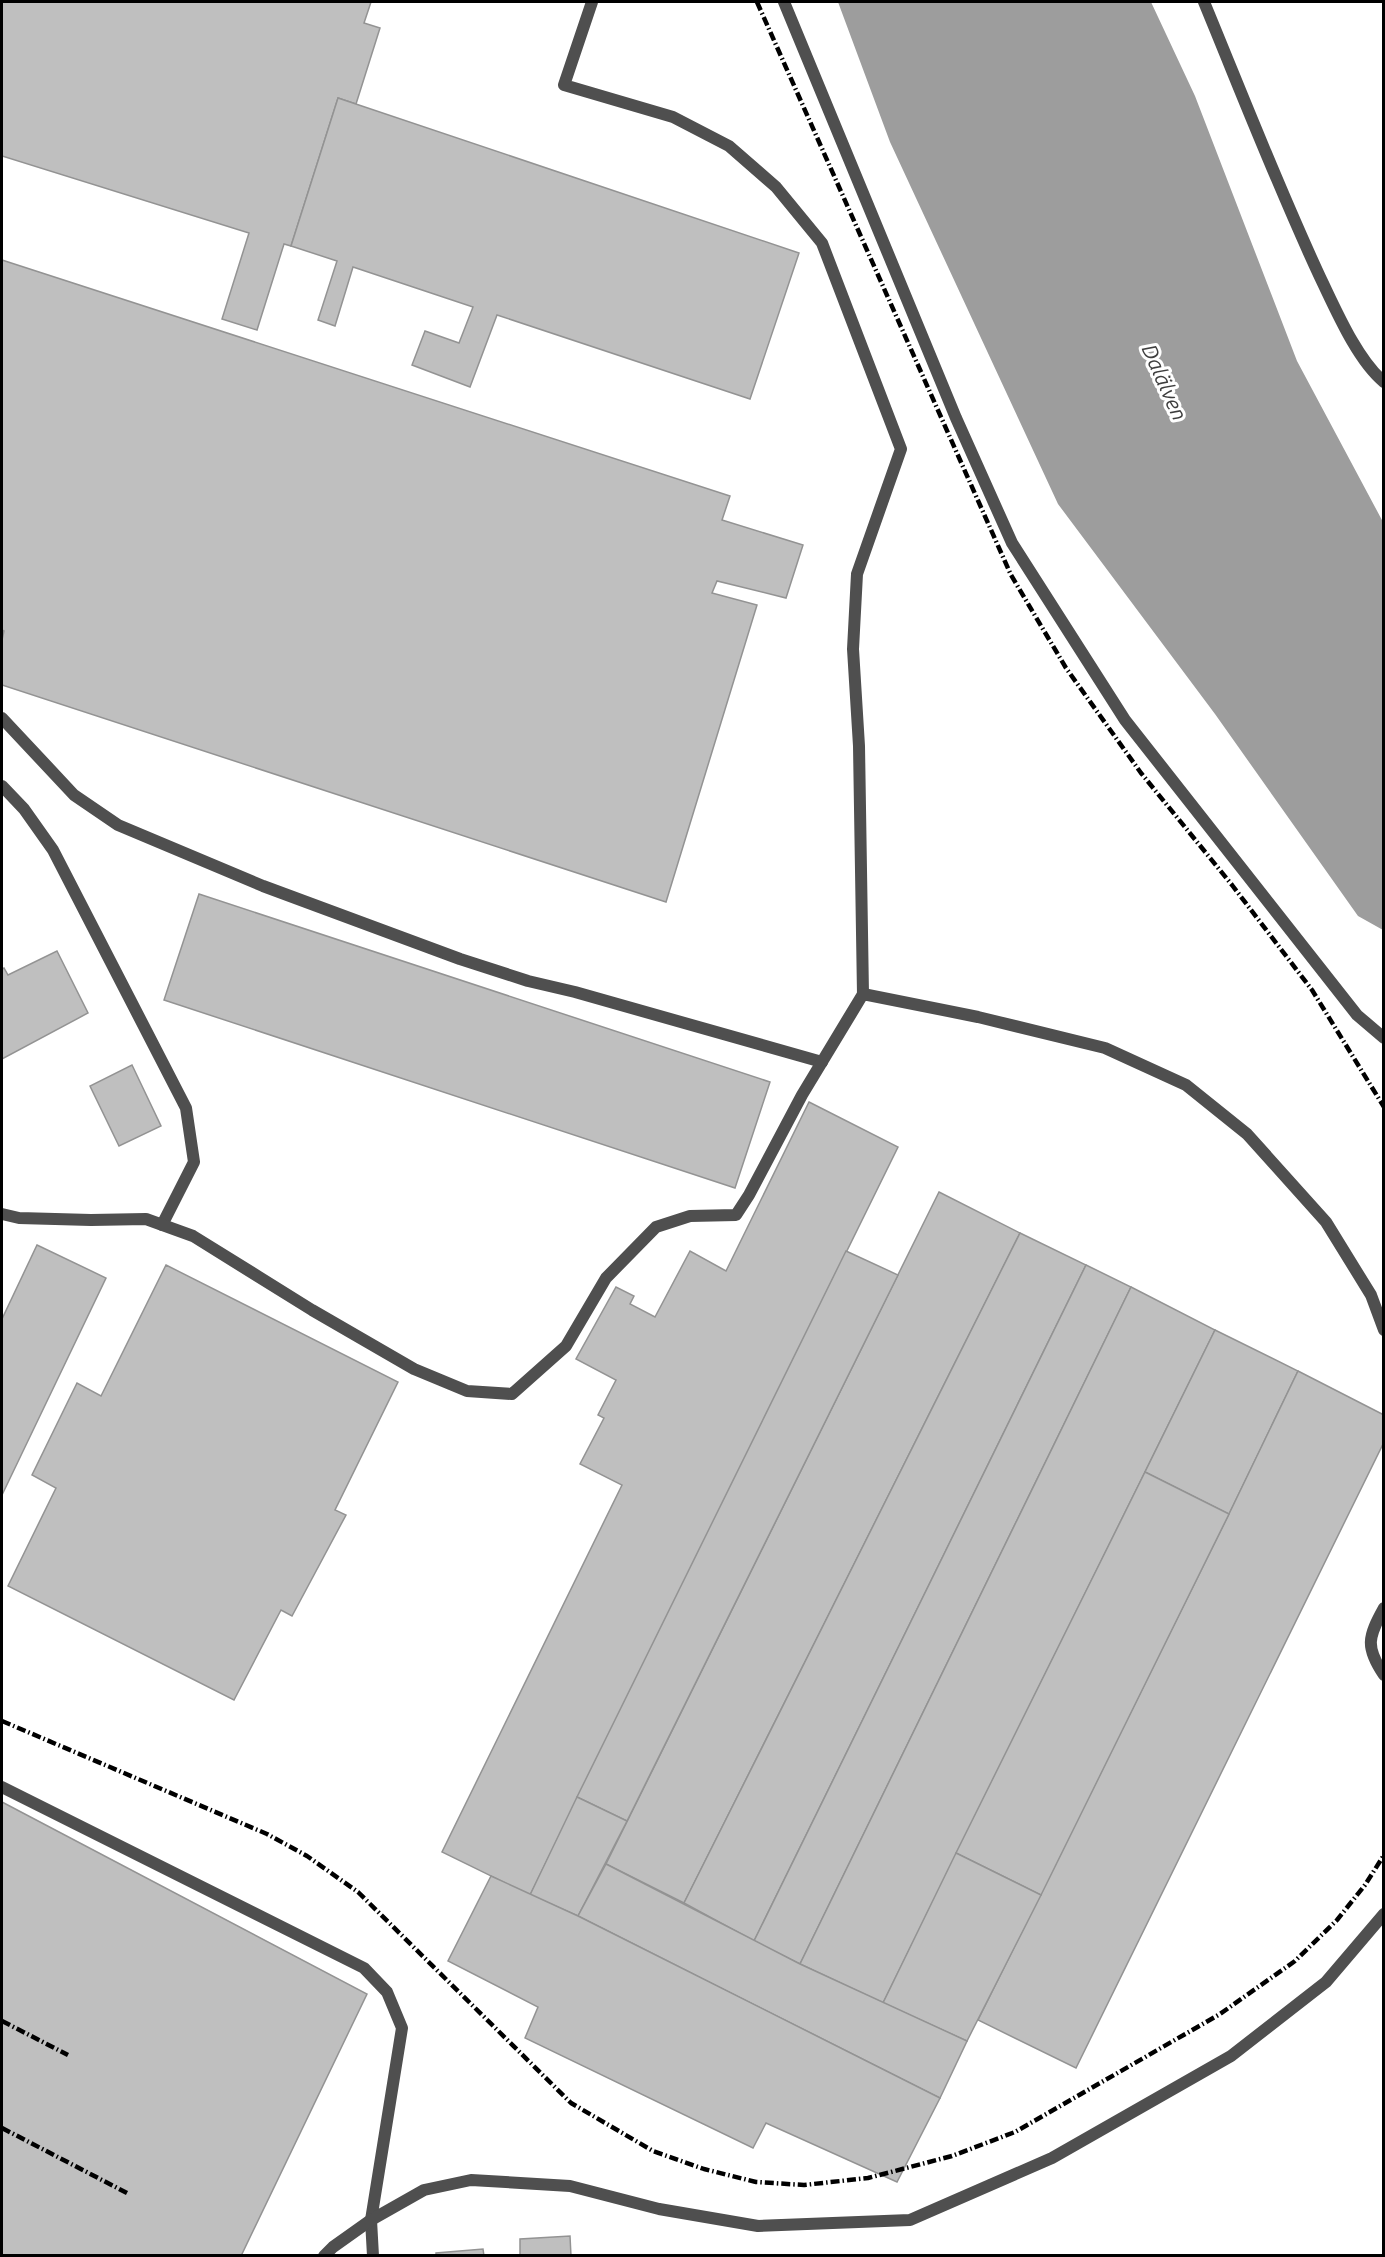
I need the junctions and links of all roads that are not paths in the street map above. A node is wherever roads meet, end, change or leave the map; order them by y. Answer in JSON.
{"nodes":[{"id":1,"x":592,"y":2,"type":"edge"},
{"id":2,"x":784,"y":2,"type":"edge"},
{"id":3,"x":1204,"y":2,"type":"edge"},
{"id":4,"x":1383,"y":382,"type":"edge"},
{"id":5,"x":2,"y":718,"type":"edge"},
{"id":6,"x":2,"y":786,"type":"edge"},
{"id":7,"x":863,"y":994,"type":"junction"},
{"id":8,"x":1383,"y":1038,"type":"edge"},
{"id":9,"x":822,"y":1062,"type":"junction"},
{"id":10,"x":2,"y":1214,"type":"edge"},
{"id":11,"x":162,"y":1225,"type":"junction"},
{"id":12,"x":1383,"y":1330,"type":"edge"},
{"id":13,"x":1383,"y":1608,"type":"edge"},
{"id":14,"x":1383,"y":1675,"type":"edge"},
{"id":15,"x":2,"y":1787,"type":"edge"},
{"id":16,"x":1383,"y":1914,"type":"edge"},
{"id":17,"x":371,"y":2220,"type":"junction"},
{"id":18,"x":324,"y":2256,"type":"edge"},
{"id":19,"x":373,"y":2256,"type":"edge"}],
"edges":[{"from":1,"to":7,"type":"lane"},
{"from":2,"to":8,"type":"lane"},
{"from":3,"to":4,"type":"lane"},
{"from":5,"to":9,"type":"lane"},
{"from":6,"to":11,"type":"lane"},
{"from":7,"to":9,"type":"lane"},
{"from":7,"to":12,"type":"lane"},
{"from":9,"to":11,"type":"lane"},
{"from":10,"to":11,"type":"lane"},
{"from":13,"to":14,"type":"lane"},
{"from":15,"to":17,"type":"lane"},
{"from":16,"to":17,"type":"lane"},
{"from":17,"to":18,"type":"lane"},
{"from":17,"to":19,"type":"lane"}]}
